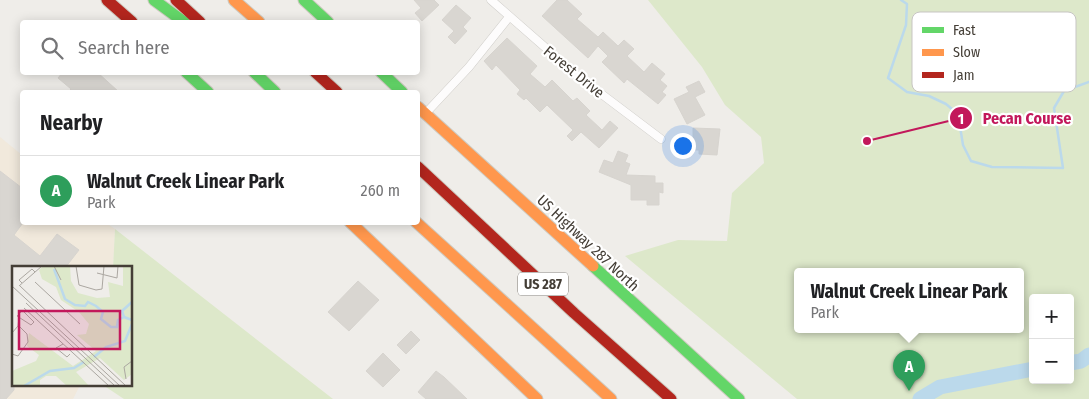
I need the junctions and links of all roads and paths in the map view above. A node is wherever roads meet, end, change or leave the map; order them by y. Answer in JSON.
{"nodes":[{"id":1,"x":107,"y":0,"type":"edge"},
{"id":2,"x":154,"y":0,"type":"edge"},
{"id":3,"x":176,"y":0,"type":"edge"},
{"id":4,"x":234,"y":0,"type":"edge"},
{"id":5,"x":243,"y":0,"type":"edge"},
{"id":6,"x":304,"y":0,"type":"edge"},
{"id":7,"x":492,"y":0,"type":"edge"},
{"id":8,"x":247,"y":12,"type":"junction"},
{"id":9,"x":509,"y":17,"type":"junction"},
{"id":10,"x":130,"y":20,"type":"edge"},
{"id":11,"x":181,"y":20,"type":"edge"},
{"id":12,"x":198,"y":20,"type":"edge"},
{"id":13,"x":257,"y":20,"type":"edge"},
{"id":14,"x":326,"y":20,"type":"edge"},
{"id":15,"x":189,"y":75,"type":"edge"},
{"id":16,"x":257,"y":75,"type":"edge"},
{"id":17,"x":318,"y":75,"type":"edge"},
{"id":18,"x":384,"y":75,"type":"edge"},
{"id":19,"x":206,"y":90,"type":"edge"},
{"id":20,"x":273,"y":90,"type":"edge"},
{"id":21,"x":335,"y":90,"type":"edge"},
{"id":22,"x":400,"y":90,"type":"edge"},
{"id":23,"x":421,"y":110,"type":"edge"},
{"id":24,"x":660,"y":140,"type":"dead end"},
{"id":25,"x":420,"y":169,"type":"edge"},
{"id":26,"x":353,"y":225,"type":"edge"},
{"id":27,"x":419,"y":225,"type":"edge"},
{"id":28,"x":537,"y":399,"type":"edge"},
{"id":29,"x":611,"y":399,"type":"edge"},
{"id":30,"x":671,"y":399,"type":"edge"},
{"id":31,"x":739,"y":399,"type":"edge"}],
"edges":[{"from":1,"to":10,"type":"main road"},
{"from":2,"to":11,"type":"main road"},
{"from":3,"to":12,"type":"main road"},
{"from":4,"to":8,"type":"main road"},
{"from":5,"to":8,"type":"main road"},
{"from":6,"to":14,"type":"main road"},
{"from":7,"to":9,"type":"street","name":"Forest Drive"},
{"from":8,"to":13,"type":"main road"},
{"from":9,"to":23,"type":"street"},
{"from":9,"to":24,"type":"street","name":"Forest Drive"},
{"from":15,"to":19,"type":"main road"},
{"from":16,"to":20,"type":"main road"},
{"from":17,"to":21,"type":"main road"},
{"from":18,"to":22,"type":"main road"},
{"from":23,"to":31,"type":"main road","name":"US Highway 287 North"},
{"from":25,"to":30,"type":"main road","number":"US 287"},
{"from":26,"to":28,"type":"main road"},
{"from":27,"to":29,"type":"main road","number":"US 287"}]}
